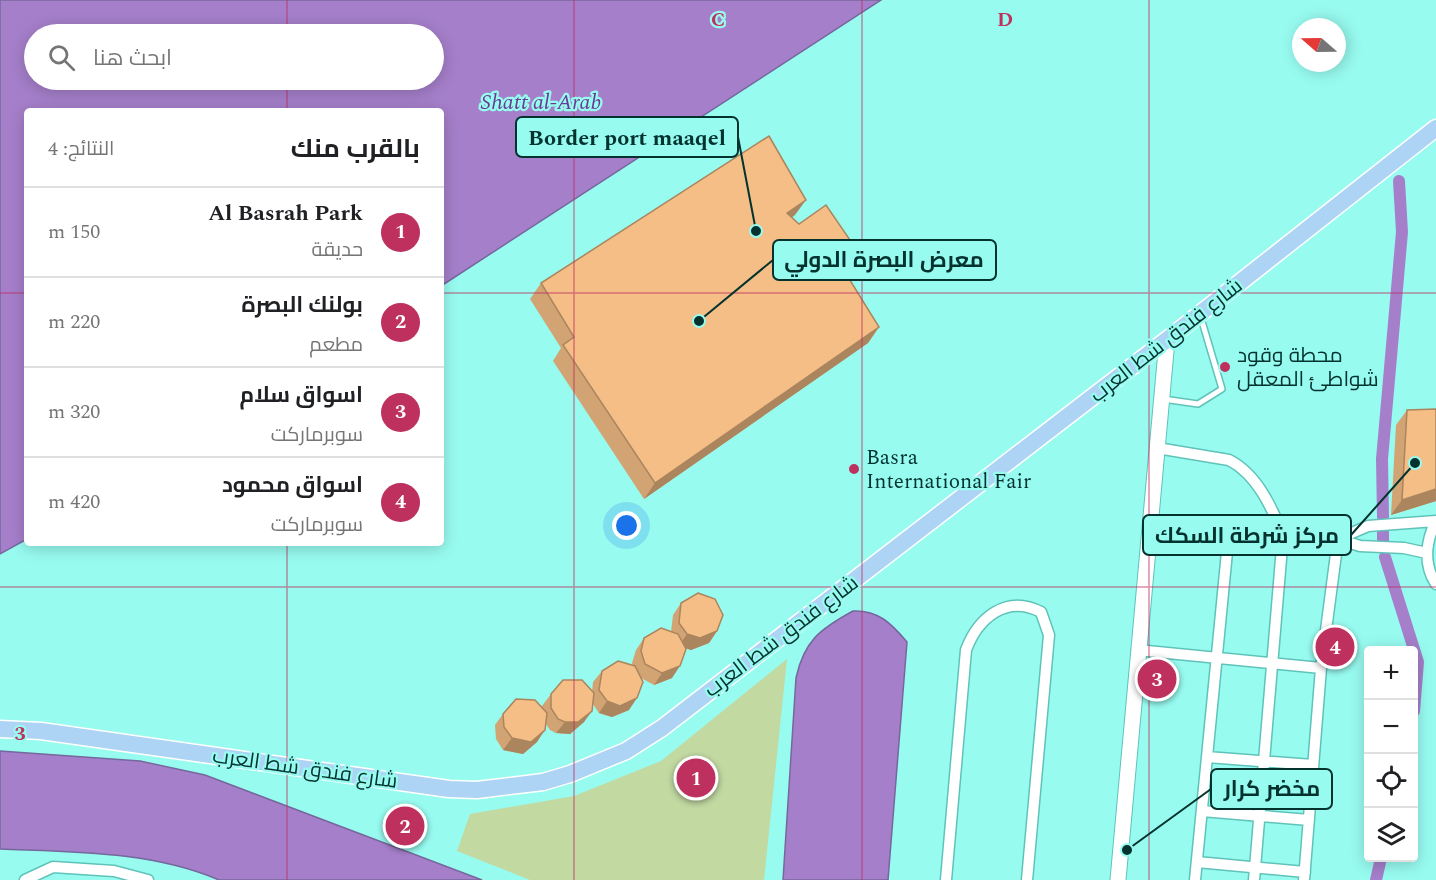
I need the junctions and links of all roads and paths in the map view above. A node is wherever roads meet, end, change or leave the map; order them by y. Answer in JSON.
{"nodes":[{"id":1,"x":1436,"y":128,"type":"edge"},
{"id":2,"x":1200,"y":314,"type":"junction"},
{"id":3,"x":1167,"y":340,"type":"junction"},
{"id":4,"x":1162,"y":399,"type":"junction"},
{"id":5,"x":1157,"y":448,"type":"junction"},
{"id":6,"x":1436,"y":521,"type":"edge"},
{"id":7,"x":1283,"y":535,"type":"junction"},
{"id":8,"x":1338,"y":539,"type":"junction"},
{"id":9,"x":1227,"y":552,"type":"dead end"},
{"id":10,"x":1427,"y":553,"type":"junction"},
{"id":11,"x":1436,"y":584,"type":"edge"},
{"id":12,"x":1137,"y":650,"type":"junction"},
{"id":13,"x":1217,"y":659,"type":"junction"},
{"id":14,"x":1272,"y":664,"type":"junction"},
{"id":15,"x":1321,"y":668,"type":"junction"},
{"id":16,"x":0,"y":729,"type":"edge"},
{"id":17,"x":1207,"y":757,"type":"junction"},
{"id":18,"x":1264,"y":761,"type":"junction"},
{"id":19,"x":1313,"y":765,"type":"junction"},
{"id":20,"x":1202,"y":811,"type":"junction"},
{"id":21,"x":1260,"y":816,"type":"junction"},
{"id":22,"x":1309,"y":820,"type":"junction"},
{"id":23,"x":1197,"y":862,"type":"junction"},
{"id":24,"x":1255,"y":867,"type":"junction"},
{"id":25,"x":1304,"y":876,"type":"edge"},
{"id":26,"x":25,"y":880,"type":"edge"},
{"id":27,"x":148,"y":880,"type":"edge"},
{"id":28,"x":946,"y":880,"type":"edge"},
{"id":29,"x":1028,"y":880,"type":"edge"},
{"id":30,"x":1118,"y":880,"type":"edge"},
{"id":31,"x":1195,"y":880,"type":"edge"},
{"id":32,"x":1254,"y":880,"type":"edge"}],
"edges":[{"from":1,"to":2,"type":"main road","name":"شارع فندق شط العرب"},
{"from":2,"to":3,"type":"main road","name":"شارع فندق شط العرب"},
{"from":2,"to":4,"type":"lane"},
{"from":3,"to":4,"type":"street"},
{"from":3,"to":16,"type":"main road","name":"شارع فندق شط العرب"},
{"from":4,"to":5,"type":"street"},
{"from":5,"to":7,"type":"street"},
{"from":5,"to":12,"type":"street"},
{"from":6,"to":8,"type":"street"},
{"from":6,"to":10,"type":"street"},
{"from":7,"to":8,"type":"street"},
{"from":7,"to":14,"type":"street"},
{"from":8,"to":10,"type":"street"},
{"from":8,"to":15,"type":"street"},
{"from":9,"to":13,"type":"street"},
{"from":10,"to":11,"type":"street"},
{"from":12,"to":13,"type":"street"},
{"from":12,"to":30,"type":"street"},
{"from":13,"to":14,"type":"street"},
{"from":13,"to":17,"type":"street"},
{"from":14,"to":15,"type":"street"},
{"from":14,"to":18,"type":"street"},
{"from":15,"to":19,"type":"street"},
{"from":17,"to":18,"type":"street"},
{"from":17,"to":20,"type":"street"},
{"from":18,"to":19,"type":"street"},
{"from":18,"to":21,"type":"street"},
{"from":19,"to":22,"type":"street"},
{"from":20,"to":21,"type":"street"},
{"from":20,"to":23,"type":"street"},
{"from":21,"to":22,"type":"street"},
{"from":21,"to":24,"type":"street"},
{"from":22,"to":25,"type":"street"},
{"from":23,"to":24,"type":"street"},
{"from":23,"to":31,"type":"street"},
{"from":24,"to":25,"type":"street"},
{"from":24,"to":32,"type":"street"},
{"from":26,"to":27,"type":"street"},
{"from":28,"to":29,"type":"street"}]}
